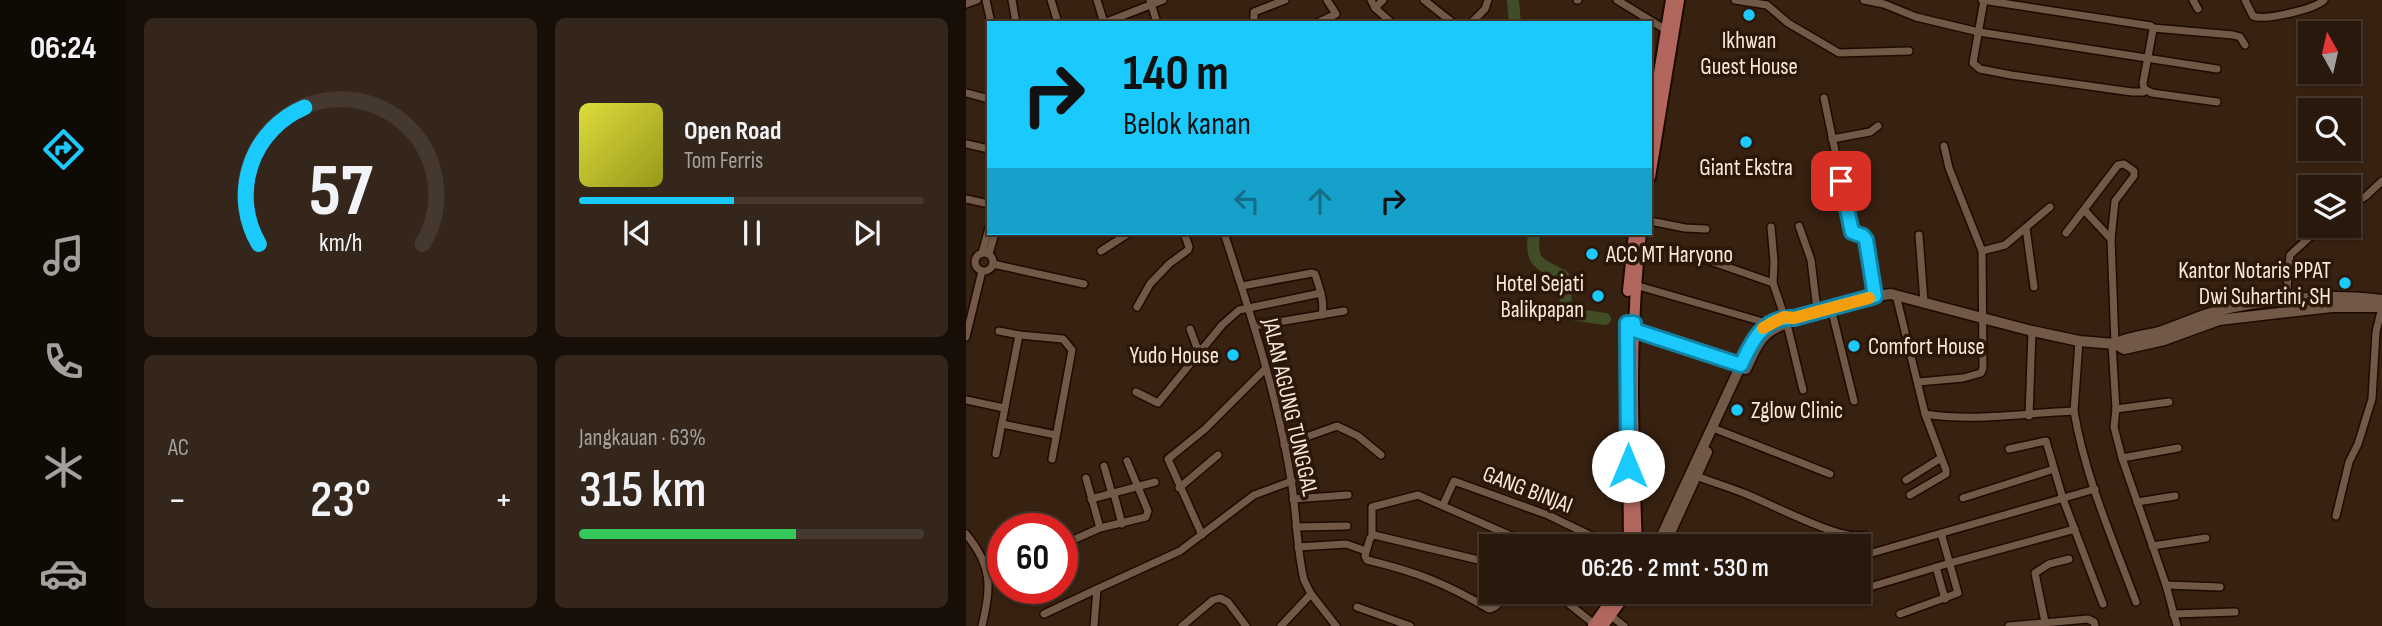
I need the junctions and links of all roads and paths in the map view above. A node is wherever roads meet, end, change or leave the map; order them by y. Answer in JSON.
{"nodes":[{"id":1,"x":976,"y":0,"type":"edge"},
{"id":2,"x":986,"y":0,"type":"edge"},
{"id":3,"x":1012,"y":0,"type":"edge"},
{"id":4,"x":1051,"y":0,"type":"edge"},
{"id":5,"x":1097,"y":0,"type":"edge"},
{"id":6,"x":1163,"y":0,"type":"edge"},
{"id":7,"x":1285,"y":0,"type":"edge"},
{"id":8,"x":1327,"y":0,"type":"edge"},
{"id":9,"x":1383,"y":0,"type":"edge"},
{"id":10,"x":1424,"y":0,"type":"edge"},
{"id":11,"x":1488,"y":0,"type":"edge"},
{"id":12,"x":1617,"y":0,"type":"edge"},
{"id":13,"x":1671,"y":0,"type":"edge"},
{"id":14,"x":1679,"y":0,"type":"edge"},
{"id":15,"x":1735,"y":0,"type":"edge"},
{"id":16,"x":1864,"y":0,"type":"edge"},
{"id":17,"x":1983,"y":0,"type":"edge"},
{"id":18,"x":2193,"y":0,"type":"edge"},
{"id":19,"x":2245,"y":0,"type":"edge"},
{"id":20,"x":2324,"y":0,"type":"edge"},
{"id":21,"x":1151,"y":3,"type":"edge"},
{"id":22,"x":966,"y":4,"type":"edge"},
{"id":23,"x":1373,"y":4,"type":"edge"},
{"id":24,"x":2198,"y":9,"type":"dead end"},
{"id":25,"x":991,"y":21,"type":"edge"},
{"id":26,"x":1016,"y":21,"type":"edge"},
{"id":27,"x":1057,"y":21,"type":"edge"},
{"id":28,"x":1103,"y":21,"type":"edge"},
{"id":29,"x":1109,"y":21,"type":"edge"},
{"id":30,"x":1156,"y":21,"type":"edge"},
{"id":31,"x":1254,"y":21,"type":"edge"},
{"id":32,"x":1321,"y":21,"type":"edge"},
{"id":33,"x":1390,"y":21,"type":"edge"},
{"id":34,"x":1450,"y":21,"type":"edge"},
{"id":35,"x":1473,"y":21,"type":"edge"},
{"id":36,"x":1651,"y":21,"type":"edge"},
{"id":37,"x":1652,"y":21,"type":"edge"},
{"id":38,"x":2153,"y":28,"type":"junction"},
{"id":39,"x":1666,"y":30,"type":"junction"},
{"id":40,"x":1979,"y":32,"type":"junction"},
{"id":41,"x":2245,"y":45,"type":"dead end"},
{"id":42,"x":1909,"y":51,"type":"dead end"},
{"id":43,"x":2147,"y":60,"type":"junction"},
{"id":44,"x":2217,"y":69,"type":"dead end"},
{"id":45,"x":2146,"y":90,"type":"junction"},
{"id":46,"x":966,"y":93,"type":"edge"},
{"id":47,"x":1653,"y":97,"type":"edge"},
{"id":48,"x":987,"y":98,"type":"edge"},
{"id":49,"x":1824,"y":99,"type":"dead end"},
{"id":50,"x":2217,"y":102,"type":"dead end"},
{"id":51,"x":1878,"y":126,"type":"dead end"},
{"id":52,"x":1832,"y":139,"type":"junction"},
{"id":53,"x":966,"y":144,"type":"edge"},
{"id":54,"x":1944,"y":146,"type":"dead end"},
{"id":55,"x":987,"y":149,"type":"edge"},
{"id":56,"x":1652,"y":165,"type":"edge"},
{"id":57,"x":2382,"y":181,"type":"edge"},
{"id":58,"x":2101,"y":190,"type":"junction"},
{"id":59,"x":966,"y":199,"type":"edge"},
{"id":60,"x":2361,"y":199,"type":"edge"},
{"id":61,"x":2115,"y":201,"type":"junction"},
{"id":62,"x":987,"y":204,"type":"edge"},
{"id":63,"x":2050,"y":207,"type":"dead end"},
{"id":64,"x":2085,"y":211,"type":"junction"},
{"id":65,"x":1652,"y":221,"type":"edge"},
{"id":66,"x":1799,"y":226,"type":"dead end"},
{"id":67,"x":1771,"y":227,"type":"dead end"},
{"id":68,"x":2026,"y":228,"type":"junction"},
{"id":69,"x":1706,"y":229,"type":"dead end"},
{"id":70,"x":2066,"y":233,"type":"dead end"},
{"id":71,"x":988,"y":235,"type":"edge"},
{"id":72,"x":994,"y":235,"type":"edge"},
{"id":73,"x":1126,"y":235,"type":"edge"},
{"id":74,"x":1185,"y":235,"type":"edge"},
{"id":75,"x":1225,"y":235,"type":"edge"},
{"id":76,"x":1634,"y":235,"type":"edge"},
{"id":77,"x":1642,"y":235,"type":"edge"},
{"id":78,"x":1919,"y":235,"type":"dead end"},
{"id":79,"x":2309,"y":238,"type":"edge"},
{"id":80,"x":2111,"y":239,"type":"junction"},
{"id":81,"x":1101,"y":251,"type":"dead end"},
{"id":82,"x":1982,"y":251,"type":"junction"},
{"id":83,"x":986,"y":253,"type":"junction"},
{"id":84,"x":1693,"y":255,"type":"dead end"},
{"id":85,"x":966,"y":261,"type":"edge"},
{"id":86,"x":975,"y":264,"type":"junction"},
{"id":87,"x":993,"y":264,"type":"junction"},
{"id":88,"x":982,"y":271,"type":"junction"},
{"id":89,"x":1084,"y":284,"type":"dead end"},
{"id":90,"x":1635,"y":285,"type":"junction"},
{"id":91,"x":1773,"y":285,"type":"junction"},
{"id":92,"x":1242,"y":286,"type":"junction"},
{"id":93,"x":2034,"y":287,"type":"dead end"},
{"id":94,"x":1321,"y":293,"type":"junction"},
{"id":95,"x":1896,"y":295,"type":"junction"},
{"id":96,"x":1875,"y":296,"type":"junction"},
{"id":97,"x":2382,"y":300,"type":"edge"},
{"id":98,"x":2286,"y":301,"type":"junction"},
{"id":99,"x":1924,"y":302,"type":"junction"},
{"id":100,"x":1248,"y":306,"type":"junction"},
{"id":101,"x":1137,"y":307,"type":"dead end"},
{"id":102,"x":2382,"y":307,"type":"edge"},
{"id":103,"x":1831,"y":308,"type":"junction"},
{"id":104,"x":1817,"y":310,"type":"junction"},
{"id":105,"x":1344,"y":311,"type":"dead end"},
{"id":106,"x":1322,"y":314,"type":"junction"},
{"id":107,"x":1981,"y":316,"type":"junction"},
{"id":108,"x":1789,"y":320,"type":"junction"},
{"id":109,"x":1770,"y":324,"type":"junction"},
{"id":110,"x":1632,"y":325,"type":"junction"},
{"id":111,"x":1254,"y":326,"type":"junction"},
{"id":112,"x":1190,"y":329,"type":"dead end"},
{"id":113,"x":999,"y":331,"type":"dead end"},
{"id":114,"x":2032,"y":331,"type":"junction"},
{"id":115,"x":1019,"y":335,"type":"junction"},
{"id":116,"x":966,"y":337,"type":"edge"},
{"id":117,"x":2079,"y":341,"type":"junction"},
{"id":118,"x":2113,"y":344,"type":"junction"},
{"id":119,"x":1199,"y":353,"type":"junction"},
{"id":120,"x":1744,"y":366,"type":"junction"},
{"id":121,"x":1265,"y":369,"type":"junction"},
{"id":122,"x":1918,"y":382,"type":"junction"},
{"id":123,"x":1803,"y":390,"type":"dead end"},
{"id":124,"x":1136,"y":392,"type":"dead end"},
{"id":125,"x":966,"y":400,"type":"edge"},
{"id":126,"x":1854,"y":401,"type":"dead end"},
{"id":127,"x":2169,"y":402,"type":"dead end"},
{"id":128,"x":1004,"y":408,"type":"junction"},
{"id":129,"x":2116,"y":409,"type":"junction"},
{"id":130,"x":2074,"y":411,"type":"junction"},
{"id":131,"x":1925,"y":414,"type":"junction"},
{"id":132,"x":2029,"y":416,"type":"junction"},
{"id":133,"x":1002,"y":424,"type":"junction"},
{"id":134,"x":1718,"y":429,"type":"junction"},
{"id":135,"x":1056,"y":435,"type":"junction"},
{"id":136,"x":1284,"y":445,"type":"junction"},
{"id":137,"x":2178,"y":448,"type":"dead end"},
{"id":138,"x":2009,"y":449,"type":"dead end"},
{"id":139,"x":996,"y":454,"type":"dead end"},
{"id":140,"x":1381,"y":455,"type":"dead end"},
{"id":141,"x":1218,"y":456,"type":"dead end"},
{"id":142,"x":1941,"y":458,"type":"junction"},
{"id":143,"x":2122,"y":458,"type":"junction"},
{"id":144,"x":1052,"y":459,"type":"dead end"},
{"id":145,"x":1127,"y":461,"type":"dead end"},
{"id":146,"x":1104,"y":466,"type":"dead end"},
{"id":147,"x":2054,"y":470,"type":"junction"},
{"id":148,"x":1830,"y":474,"type":"dead end"},
{"id":149,"x":1693,"y":475,"type":"junction"},
{"id":150,"x":1086,"y":478,"type":"dead end"},
{"id":151,"x":1906,"y":480,"type":"dead end"},
{"id":152,"x":1292,"y":481,"type":"junction"},
{"id":153,"x":1155,"y":482,"type":"dead end"},
{"id":154,"x":1139,"y":486,"type":"junction"},
{"id":155,"x":1179,"y":488,"type":"junction"},
{"id":156,"x":2095,"y":489,"type":"junction"},
{"id":157,"x":1113,"y":494,"type":"junction"},
{"id":158,"x":1348,"y":495,"type":"dead end"},
{"id":159,"x":1910,"y":495,"type":"dead end"},
{"id":160,"x":2175,"y":496,"type":"dead end"},
{"id":161,"x":1963,"y":498,"type":"dead end"},
{"id":162,"x":1091,"y":499,"type":"junction"},
{"id":163,"x":1293,"y":499,"type":"junction"},
{"id":164,"x":2063,"y":499,"type":"junction"},
{"id":165,"x":2137,"y":502,"type":"junction"},
{"id":166,"x":1443,"y":505,"type":"junction"},
{"id":167,"x":2336,"y":516,"type":"dead end"},
{"id":168,"x":1122,"y":524,"type":"junction"},
{"id":169,"x":1347,"y":526,"type":"dead end"},
{"id":170,"x":1296,"y":527,"type":"junction"},
{"id":171,"x":1100,"y":528,"type":"junction"},
{"id":172,"x":2075,"y":530,"type":"junction"},
{"id":173,"x":1941,"y":533,"type":"junction"},
{"id":174,"x":966,"y":534,"type":"edge"},
{"id":175,"x":1507,"y":534,"type":"edge"},
{"id":176,"x":1587,"y":534,"type":"edge"},
{"id":177,"x":1629,"y":534,"type":"edge"},
{"id":178,"x":1637,"y":534,"type":"edge"},
{"id":179,"x":1663,"y":534,"type":"edge"},
{"id":180,"x":1669,"y":534,"type":"edge"},
{"id":181,"x":1845,"y":534,"type":"edge"},
{"id":182,"x":1202,"y":535,"type":"junction"},
{"id":183,"x":1372,"y":536,"type":"junction"},
{"id":184,"x":1078,"y":538,"type":"edge"},
{"id":185,"x":2206,"y":538,"type":"dead end"},
{"id":186,"x":2152,"y":546,"type":"junction"},
{"id":187,"x":1298,"y":547,"type":"junction"},
{"id":188,"x":1366,"y":551,"type":"junction"},
{"id":189,"x":1871,"y":553,"type":"edge"},
{"id":190,"x":2069,"y":559,"type":"dead end"},
{"id":191,"x":1479,"y":561,"type":"edge"},
{"id":192,"x":1950,"y":563,"type":"junction"},
{"id":193,"x":1936,"y":567,"type":"junction"},
{"id":194,"x":987,"y":569,"type":"edge"},
{"id":195,"x":2166,"y":585,"type":"junction"},
{"id":196,"x":1871,"y":587,"type":"edge"},
{"id":197,"x":2220,"y":587,"type":"dead end"},
{"id":198,"x":1097,"y":589,"type":"junction"},
{"id":199,"x":987,"y":592,"type":"edge"},
{"id":200,"x":1311,"y":594,"type":"junction"},
{"id":201,"x":1945,"y":599,"type":"junction"},
{"id":202,"x":2136,"y":602,"type":"dead end"},
{"id":203,"x":1479,"y":603,"type":"edge"},
{"id":204,"x":1480,"y":604,"type":"edge"},
{"id":205,"x":1498,"y":604,"type":"edge"},
{"id":206,"x":1570,"y":604,"type":"edge"},
{"id":207,"x":1610,"y":604,"type":"edge"},
{"id":208,"x":1618,"y":604,"type":"edge"},
{"id":209,"x":2103,"y":604,"type":"dead end"},
{"id":210,"x":1357,"y":607,"type":"dead end"},
{"id":211,"x":2235,"y":612,"type":"dead end"},
{"id":212,"x":1044,"y":614,"type":"dead end"},
{"id":213,"x":1900,"y":614,"type":"dead end"},
{"id":214,"x":2174,"y":614,"type":"junction"},
{"id":215,"x":1610,"y":615,"type":"junction"},
{"id":216,"x":2045,"y":622,"type":"junction"},
{"id":217,"x":1244,"y":625,"type":"edge"},
{"id":218,"x":1408,"y":625,"type":"edge"},
{"id":219,"x":1597,"y":625,"type":"edge"},
{"id":220,"x":982,"y":626,"type":"edge"},
{"id":221,"x":1094,"y":626,"type":"edge"},
{"id":222,"x":1182,"y":626,"type":"edge"},
{"id":223,"x":1281,"y":626,"type":"edge"},
{"id":224,"x":1336,"y":626,"type":"edge"},
{"id":225,"x":1623,"y":626,"type":"edge"},
{"id":226,"x":2009,"y":626,"type":"edge"},
{"id":227,"x":2095,"y":626,"type":"edge"},
{"id":228,"x":2177,"y":626,"type":"edge"}],
"edges":[{"from":1,"to":22,"type":"street"},
{"from":2,"to":25,"type":"street"},
{"from":3,"to":26,"type":"street"},
{"from":4,"to":27,"type":"street"},
{"from":5,"to":28,"type":"street"},
{"from":6,"to":21,"type":"street"},
{"from":7,"to":31,"type":"street"},
{"from":8,"to":32,"type":"street"},
{"from":9,"to":23,"type":"street"},
{"from":10,"to":34,"type":"street"},
{"from":11,"to":35,"type":"street"},
{"from":12,"to":36,"type":"street"},
{"from":13,"to":39,"type":"main road"},
{"from":14,"to":56,"type":"main road"},
{"from":15,"to":42,"type":"street"},
{"from":16,"to":40,"type":"street"},
{"from":17,"to":38,"type":"street"},
{"from":17,"to":40,"type":"street"},
{"from":18,"to":24,"type":"street"},
{"from":19,"to":20,"type":"street"},
{"from":21,"to":29,"type":"street"},
{"from":21,"to":30,"type":"street"},
{"from":23,"to":33,"type":"street"},
{"from":37,"to":39,"type":"street"},
{"from":38,"to":41,"type":"street"},
{"from":38,"to":43,"type":"street"},
{"from":39,"to":47,"type":"main road"},
{"from":40,"to":43,"type":"street"},
{"from":40,"to":45,"type":"street"},
{"from":43,"to":44,"type":"street"},
{"from":43,"to":45,"type":"street"},
{"from":45,"to":50,"type":"street"},
{"from":46,"to":48,"type":"street"},
{"from":49,"to":52,"type":"street"},
{"from":51,"to":52,"type":"street"},
{"from":52,"to":96,"type":"street"},
{"from":53,"to":55,"type":"street"},
{"from":54,"to":82,"type":"street"},
{"from":57,"to":60,"type":"street"},
{"from":58,"to":61,"type":"street"},
{"from":58,"to":61,"type":"street"},
{"from":58,"to":64,"type":"street"},
{"from":59,"to":62,"type":"street"},
{"from":61,"to":80,"type":"street"},
{"from":63,"to":68,"type":"street"},
{"from":64,"to":70,"type":"street"},
{"from":64,"to":80,"type":"street"},
{"from":65,"to":69,"type":"street"},
{"from":66,"to":104,"type":"street"},
{"from":67,"to":91,"type":"street"},
{"from":68,"to":82,"type":"street"},
{"from":68,"to":93,"type":"street"},
{"from":71,"to":83,"type":"street"},
{"from":72,"to":83,"type":"street"},
{"from":73,"to":81,"type":"street"},
{"from":74,"to":101,"type":"street"},
{"from":75,"to":92,"type":"street","name":"JALAN AGUNG TUNGGAL"},
{"from":76,"to":110,"type":"main road"},
{"from":77,"to":90,"type":"main road"},
{"from":78,"to":99,"type":"street"},
{"from":79,"to":98,"type":"street"},
{"from":80,"to":118,"type":"street"},
{"from":82,"to":107,"type":"street"},
{"from":83,"to":86,"type":"street"},
{"from":83,"to":87,"type":"street"},
{"from":84,"to":91,"type":"street"},
{"from":85,"to":86,"type":"street"},
{"from":86,"to":88,"type":"street"},
{"from":87,"to":88,"type":"street"},
{"from":87,"to":89,"type":"street"},
{"from":88,"to":116,"type":"street"},
{"from":90,"to":109,"type":"street"},
{"from":90,"to":110,"type":"main road"},
{"from":91,"to":108,"type":"street"},
{"from":92,"to":94,"type":"street"},
{"from":92,"to":100,"type":"street","name":"JALAN AGUNG TUNGGAL"},
{"from":94,"to":100,"type":"street"},
{"from":94,"to":106,"type":"street"},
{"from":95,"to":96,"type":"street"},
{"from":95,"to":99,"type":"street"},
{"from":95,"to":122,"type":"street"},
{"from":96,"to":103,"type":"street"},
{"from":97,"to":98,"type":"street"},
{"from":98,"to":118,"type":"street"},
{"from":99,"to":107,"type":"street"},
{"from":100,"to":111,"type":"street","name":"JALAN AGUNG TUNGGAL"},
{"from":100,"to":119,"type":"street"},
{"from":102,"to":118,"type":"street"},
{"from":102,"to":167,"type":"street"},
{"from":103,"to":104,"type":"street"},
{"from":103,"to":126,"type":"street"},
{"from":104,"to":108,"type":"street"},
{"from":105,"to":106,"type":"street"},
{"from":106,"to":111,"type":"street"},
{"from":107,"to":114,"type":"street"},
{"from":107,"to":122,"type":"street"},
{"from":108,"to":109,"type":"street"},
{"from":108,"to":120,"type":"street"},
{"from":108,"to":123,"type":"street"},
{"from":109,"to":120,"type":"street"},
{"from":110,"to":120,"type":"street"},
{"from":110,"to":177,"type":"main road"},
{"from":110,"to":178,"type":"main road"},
{"from":111,"to":121,"type":"street","name":"JALAN AGUNG TUNGGAL"},
{"from":112,"to":119,"type":"street"},
{"from":113,"to":115,"type":"street"},
{"from":114,"to":117,"type":"street"},
{"from":114,"to":132,"type":"street"},
{"from":115,"to":128,"type":"street"},
{"from":115,"to":135,"type":"street"},
{"from":117,"to":118,"type":"street"},
{"from":117,"to":130,"type":"street"},
{"from":118,"to":129,"type":"street"},
{"from":119,"to":124,"type":"street"},
{"from":120,"to":134,"type":"street"},
{"from":120,"to":149,"type":"street"},
{"from":121,"to":136,"type":"street","name":"JALAN AGUNG TUNGGAL"},
{"from":121,"to":155,"type":"street"},
{"from":122,"to":131,"type":"street"},
{"from":125,"to":128,"type":"street"},
{"from":127,"to":129,"type":"street"},
{"from":128,"to":133,"type":"street"},
{"from":129,"to":143,"type":"street"},
{"from":130,"to":132,"type":"street"},
{"from":130,"to":156,"type":"street"},
{"from":131,"to":132,"type":"street"},
{"from":131,"to":142,"type":"street"},
{"from":133,"to":135,"type":"street"},
{"from":133,"to":139,"type":"street"},
{"from":134,"to":148,"type":"street"},
{"from":134,"to":149,"type":"street"},
{"from":135,"to":144,"type":"street"},
{"from":136,"to":140,"type":"street"},
{"from":136,"to":152,"type":"street","name":"JALAN AGUNG TUNGGAL"},
{"from":137,"to":143,"type":"street"},
{"from":138,"to":147,"type":"street"},
{"from":141,"to":155,"type":"street"},
{"from":142,"to":151,"type":"street"},
{"from":142,"to":159,"type":"street"},
{"from":143,"to":165,"type":"street"},
{"from":145,"to":154,"type":"street"},
{"from":146,"to":157,"type":"street"},
{"from":147,"to":161,"type":"street"},
{"from":147,"to":164,"type":"street"},
{"from":149,"to":179,"type":"street"},
{"from":149,"to":180,"type":"street"},
{"from":149,"to":181,"type":"street"},
{"from":150,"to":162,"type":"street"},
{"from":152,"to":163,"type":"street","name":"JALAN AGUNG TUNGGAL"},
{"from":152,"to":182,"type":"street"},
{"from":153,"to":154,"type":"street"},
{"from":154,"to":157,"type":"street"},
{"from":154,"to":168,"type":"street"},
{"from":155,"to":182,"type":"street"},
{"from":156,"to":164,"type":"street"},
{"from":156,"to":202,"type":"street"},
{"from":157,"to":162,"type":"street"},
{"from":157,"to":168,"type":"street"},
{"from":158,"to":163,"type":"street"},
{"from":160,"to":165,"type":"street"},
{"from":162,"to":171,"type":"street"},
{"from":163,"to":170,"type":"street","name":"JALAN AGUNG TUNGGAL"},
{"from":164,"to":172,"type":"street"},
{"from":164,"to":173,"type":"street"},
{"from":165,"to":186,"type":"street"},
{"from":166,"to":175,"type":"street"},
{"from":166,"to":176,"type":"street","name":"GANG BINJAI"},
{"from":166,"to":183,"type":"street"},
{"from":168,"to":171,"type":"street"},
{"from":169,"to":170,"type":"street"},
{"from":170,"to":187,"type":"street","name":"JALAN AGUNG TUNGGAL"},
{"from":171,"to":184,"type":"street"},
{"from":172,"to":192,"type":"street"},
{"from":172,"to":209,"type":"street"},
{"from":173,"to":189,"type":"street"},
{"from":173,"to":192,"type":"street"},
{"from":174,"to":194,"type":"street"},
{"from":182,"to":198,"type":"street"},
{"from":183,"to":188,"type":"street"},
{"from":183,"to":191,"type":"street"},
{"from":185,"to":186,"type":"street"},
{"from":186,"to":195,"type":"street"},
{"from":187,"to":188,"type":"street"},
{"from":187,"to":200,"type":"street","name":"JALAN AGUNG TUNGGAL"},
{"from":188,"to":203,"type":"street"},
{"from":190,"to":216,"type":"street"},
{"from":192,"to":193,"type":"street"},
{"from":192,"to":201,"type":"street"},
{"from":193,"to":196,"type":"street"},
{"from":193,"to":201,"type":"street"},
{"from":195,"to":197,"type":"street"},
{"from":195,"to":214,"type":"street"},
{"from":198,"to":212,"type":"street"},
{"from":198,"to":221,"type":"street"},
{"from":199,"to":220,"type":"street"},
{"from":200,"to":223,"type":"street"},
{"from":200,"to":224,"type":"street","name":"JALAN AGUNG TUNGGAL"},
{"from":201,"to":213,"type":"street"},
{"from":204,"to":205,"type":"street"},
{"from":206,"to":219,"type":"street"},
{"from":207,"to":219,"type":"main road"},
{"from":208,"to":215,"type":"main road"},
{"from":210,"to":218,"type":"street"},
{"from":211,"to":214,"type":"street"},
{"from":214,"to":228,"type":"street"},
{"from":215,"to":219,"type":"main road"},
{"from":215,"to":225,"type":"street"},
{"from":216,"to":226,"type":"street"},
{"from":216,"to":227,"type":"street"},
{"from":217,"to":222,"type":"street"}]}
